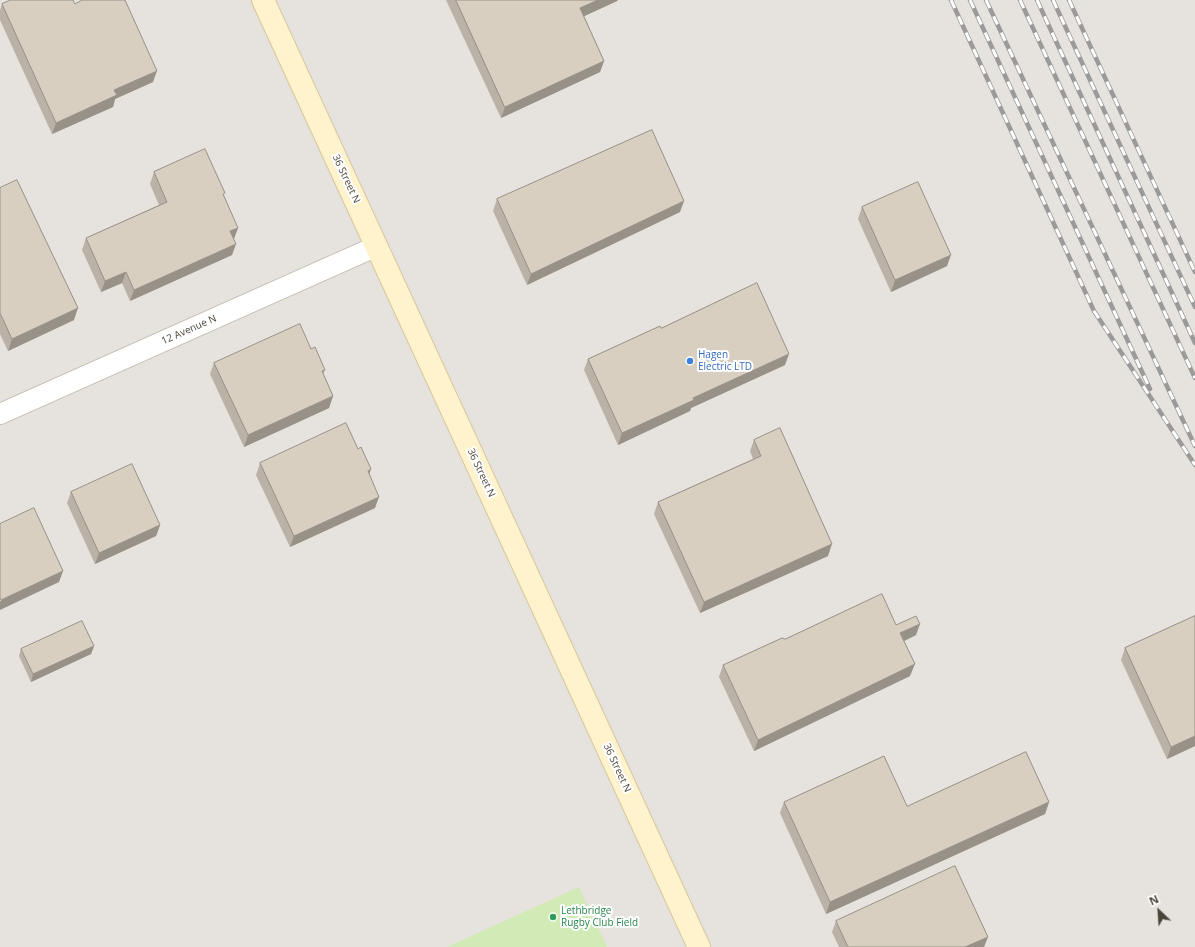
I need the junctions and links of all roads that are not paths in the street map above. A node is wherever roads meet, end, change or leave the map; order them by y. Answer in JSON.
{"nodes":[{"id":1,"x":263,"y":0,"type":"edge"},
{"id":2,"x":377,"y":246,"type":"junction"},
{"id":3,"x":0,"y":414,"type":"edge"},
{"id":4,"x":699,"y":947,"type":"edge"}],
"edges":[{"from":1,"to":2,"type":"street","name":"36 Street N"},
{"from":2,"to":3,"type":"street","name":"12 Avenue N"},
{"from":2,"to":4,"type":"street","name":"36 Street N"}]}
